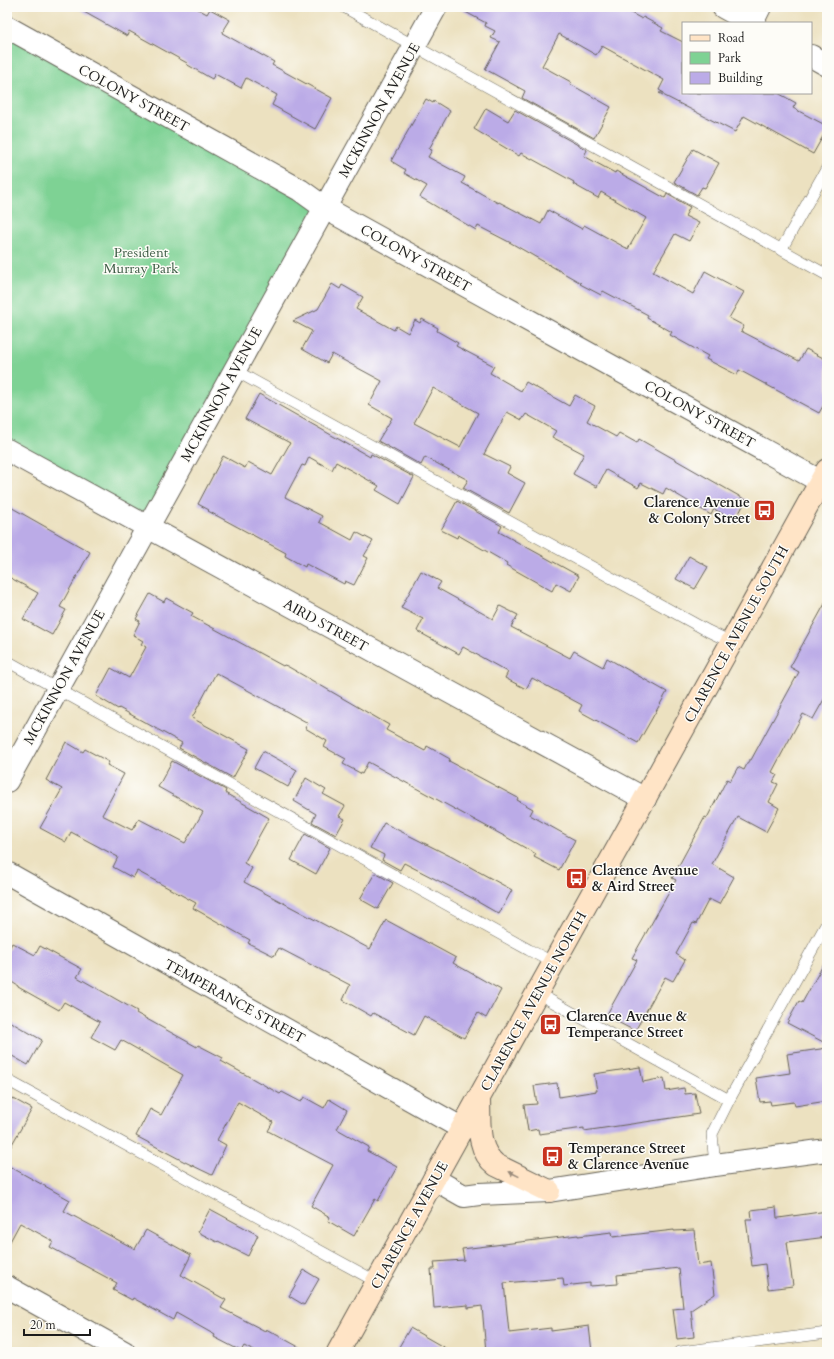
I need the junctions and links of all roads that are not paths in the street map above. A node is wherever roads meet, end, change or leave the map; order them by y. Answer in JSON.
{"nodes":[{"id":1,"x":344,"y":7,"type":"edge"},
{"id":2,"x":436,"y":7,"type":"edge"},
{"id":3,"x":723,"y":7,"type":"edge"},
{"id":4,"x":760,"y":7,"type":"edge"},
{"id":5,"x":750,"y":22,"type":"edge"},
{"id":6,"x":752,"y":22,"type":"edge"},
{"id":7,"x":7,"y":27,"type":"edge"},
{"id":8,"x":414,"y":46,"type":"junction"},
{"id":9,"x":812,"y":56,"type":"edge"},
{"id":10,"x":827,"y":64,"type":"edge"},
{"id":11,"x":827,"y":168,"type":"edge"},
{"id":12,"x":324,"y":208,"type":"junction"},
{"id":13,"x":781,"y":250,"type":"junction"},
{"id":14,"x":827,"y":275,"type":"edge"},
{"id":15,"x":234,"y":370,"type":"junction"},
{"id":16,"x":7,"y":450,"type":"edge"},
{"id":17,"x":825,"y":479,"type":"edge"},
{"id":18,"x":148,"y":528,"type":"junction"},
{"id":19,"x":731,"y":642,"type":"junction"},
{"id":20,"x":7,"y":661,"type":"edge"},
{"id":21,"x":58,"y":688,"type":"junction"},
{"id":22,"x":7,"y":781,"type":"edge"},
{"id":23,"x":645,"y":798,"type":"junction"},
{"id":24,"x":7,"y":873,"type":"edge"},
{"id":25,"x":827,"y":923,"type":"edge"},
{"id":26,"x":554,"y":963,"type":"junction"},
{"id":27,"x":537,"y":993,"type":"junction"},
{"id":28,"x":7,"y":1080,"type":"edge"},
{"id":29,"x":479,"y":1098,"type":"junction"},
{"id":30,"x":729,"y":1100,"type":"junction"},
{"id":31,"x":463,"y":1129,"type":"junction"},
{"id":32,"x":827,"y":1150,"type":"edge"},
{"id":33,"x":715,"y":1165,"type":"junction"},
{"id":34,"x":434,"y":1179,"type":"junction"},
{"id":35,"x":549,"y":1191,"type":"junction"},
{"id":36,"x":377,"y":1282,"type":"junction"},
{"id":37,"x":7,"y":1287,"type":"edge"},
{"id":38,"x":827,"y":1332,"type":"edge"},
{"id":39,"x":124,"y":1352,"type":"edge"},
{"id":40,"x":338,"y":1352,"type":"edge"},
{"id":41,"x":680,"y":1352,"type":"edge"}],
"edges":[{"from":1,"to":8,"type":"lane"},
{"from":2,"to":8,"type":"street","name":"MCKINNON AVENUE"},
{"from":3,"to":5,"type":"street"},
{"from":4,"to":6,"type":"street"},
{"from":7,"to":12,"type":"street","name":"COLONY STREET"},
{"from":8,"to":12,"type":"street","name":"MCKINNON AVENUE"},
{"from":8,"to":13,"type":"lane"},
{"from":9,"to":10,"type":"street"},
{"from":11,"to":13,"type":"lane"},
{"from":12,"to":15,"type":"street","name":"MCKINNON AVENUE"},
{"from":12,"to":17,"type":"street","name":"COLONY STREET"},
{"from":13,"to":14,"type":"lane"},
{"from":15,"to":18,"type":"street","name":"MCKINNON AVENUE"},
{"from":15,"to":19,"type":"lane"},
{"from":16,"to":18,"type":"street","name":"AIRD STREET"},
{"from":17,"to":19,"type":"main road","name":"CLARENCE AVENUE SOUTH"},
{"from":18,"to":21,"type":"street","name":"MCKINNON AVENUE"},
{"from":18,"to":23,"type":"street","name":"AIRD STREET"},
{"from":19,"to":23,"type":"main road","name":"CLARENCE AVENUE SOUTH"},
{"from":20,"to":21,"type":"lane"},
{"from":21,"to":22,"type":"street","name":"MCKINNON AVENUE"},
{"from":21,"to":26,"type":"lane"},
{"from":23,"to":26,"type":"main road","name":"CLARENCE AVENUE NORTH"},
{"from":24,"to":31,"type":"street","name":"TEMPERANCE STREET"},
{"from":25,"to":30,"type":"lane"},
{"from":26,"to":27,"type":"main road","name":"CLARENCE AVENUE NORTH"},
{"from":27,"to":29,"type":"main road","name":"CLARENCE AVENUE NORTH"},
{"from":27,"to":30,"type":"lane"},
{"from":28,"to":36,"type":"lane"},
{"from":29,"to":31,"type":"main road","name":"CLARENCE AVENUE"},
{"from":35,"to":29,"type":"main road","one_way":true},
{"from":30,"to":33,"type":"lane"},
{"from":31,"to":34,"type":"main road","name":"CLARENCE AVENUE"},
{"from":32,"to":33,"type":"street"},
{"from":33,"to":35,"type":"street"},
{"from":34,"to":35,"type":"street"},
{"from":34,"to":36,"type":"main road","name":"CLARENCE AVENUE"},
{"from":36,"to":40,"type":"main road","name":"CLARENCE AVENUE"},
{"from":37,"to":39,"type":"street"},
{"from":38,"to":41,"type":"lane"}]}
